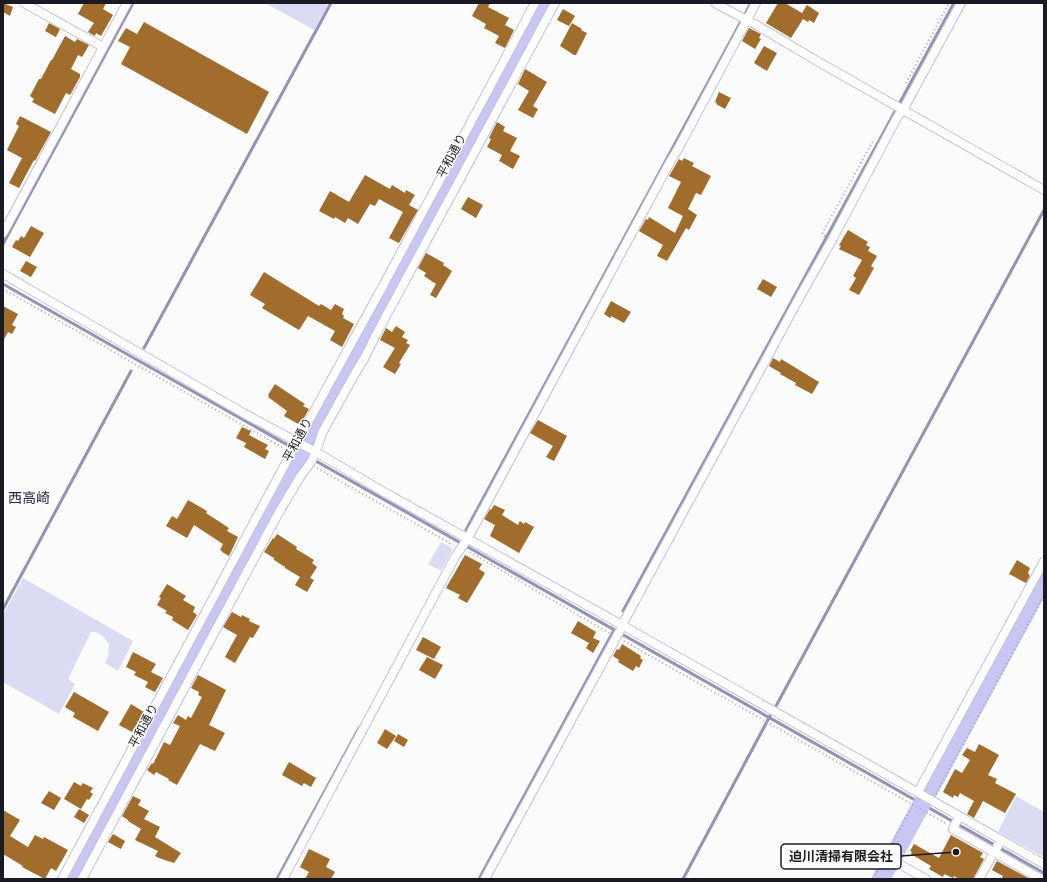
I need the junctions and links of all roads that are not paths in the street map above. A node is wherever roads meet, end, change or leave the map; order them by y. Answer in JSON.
{"nodes":[{"id":1,"x":24,"y":3,"type":"edge"},
{"id":2,"x":127,"y":3,"type":"edge"},
{"id":3,"x":535,"y":3,"type":"edge"},
{"id":4,"x":555,"y":3,"type":"edge"},
{"id":5,"x":715,"y":3,"type":"edge"},
{"id":6,"x":756,"y":3,"type":"edge"},
{"id":7,"x":961,"y":3,"type":"edge"},
{"id":8,"x":744,"y":19,"type":"junction"},
{"id":9,"x":103,"y":47,"type":"junction"},
{"id":10,"x":900,"y":108,"type":"junction"},
{"id":11,"x":1044,"y":190,"type":"edge"},
{"id":12,"x":3,"y":233,"type":"edge"},
{"id":13,"x":3,"y":274,"type":"edge"},
{"id":14,"x":295,"y":446,"type":"junction"},
{"id":15,"x":312,"y":457,"type":"junction"},
{"id":16,"x":462,"y":544,"type":"junction"},
{"id":17,"x":1044,"y":561,"type":"edge"},
{"id":18,"x":619,"y":631,"type":"junction"},
{"id":19,"x":920,"y":793,"type":"junction"},
{"id":20,"x":956,"y":822,"type":"junction"},
{"id":21,"x":998,"y":846,"type":"junction"},
{"id":22,"x":1044,"y":864,"type":"edge"},
{"id":23,"x":901,"y":865,"type":"dead end"},
{"id":24,"x":62,"y":879,"type":"edge"},
{"id":25,"x":82,"y":879,"type":"edge"},
{"id":26,"x":283,"y":879,"type":"edge"},
{"id":27,"x":485,"y":879,"type":"edge"},
{"id":28,"x":926,"y":879,"type":"edge"},
{"id":29,"x":979,"y":879,"type":"edge"},
{"id":30,"x":1041,"y":879,"type":"edge"}],
"edges":[{"from":1,"to":9,"type":"street"},
{"from":2,"to":9,"type":"street"},
{"from":3,"to":14,"type":"street","name":"平和通り"},
{"from":4,"to":15,"type":"street"},
{"from":5,"to":8,"type":"street"},
{"from":6,"to":8,"type":"street"},
{"from":7,"to":10,"type":"street"},
{"from":8,"to":10,"type":"street"},
{"from":8,"to":16,"type":"street"},
{"from":9,"to":12,"type":"street"},
{"from":10,"to":11,"type":"street"},
{"from":10,"to":18,"type":"street"},
{"from":13,"to":14,"type":"street"},
{"from":14,"to":15,"type":"street"},
{"from":14,"to":24,"type":"street","name":"平和通り"},
{"from":15,"to":16,"type":"street"},
{"from":15,"to":25,"type":"street"},
{"from":16,"to":18,"type":"street"},
{"from":16,"to":26,"type":"street"},
{"from":17,"to":19,"type":"street"},
{"from":18,"to":19,"type":"street"},
{"from":18,"to":27,"type":"street"},
{"from":19,"to":20,"type":"street"},
{"from":20,"to":21,"type":"street"},
{"from":20,"to":21,"type":"street"},
{"from":21,"to":22,"type":"street"},
{"from":21,"to":29,"type":"street"},
{"from":21,"to":30,"type":"street"},
{"from":23,"to":28,"type":"street"}]}
